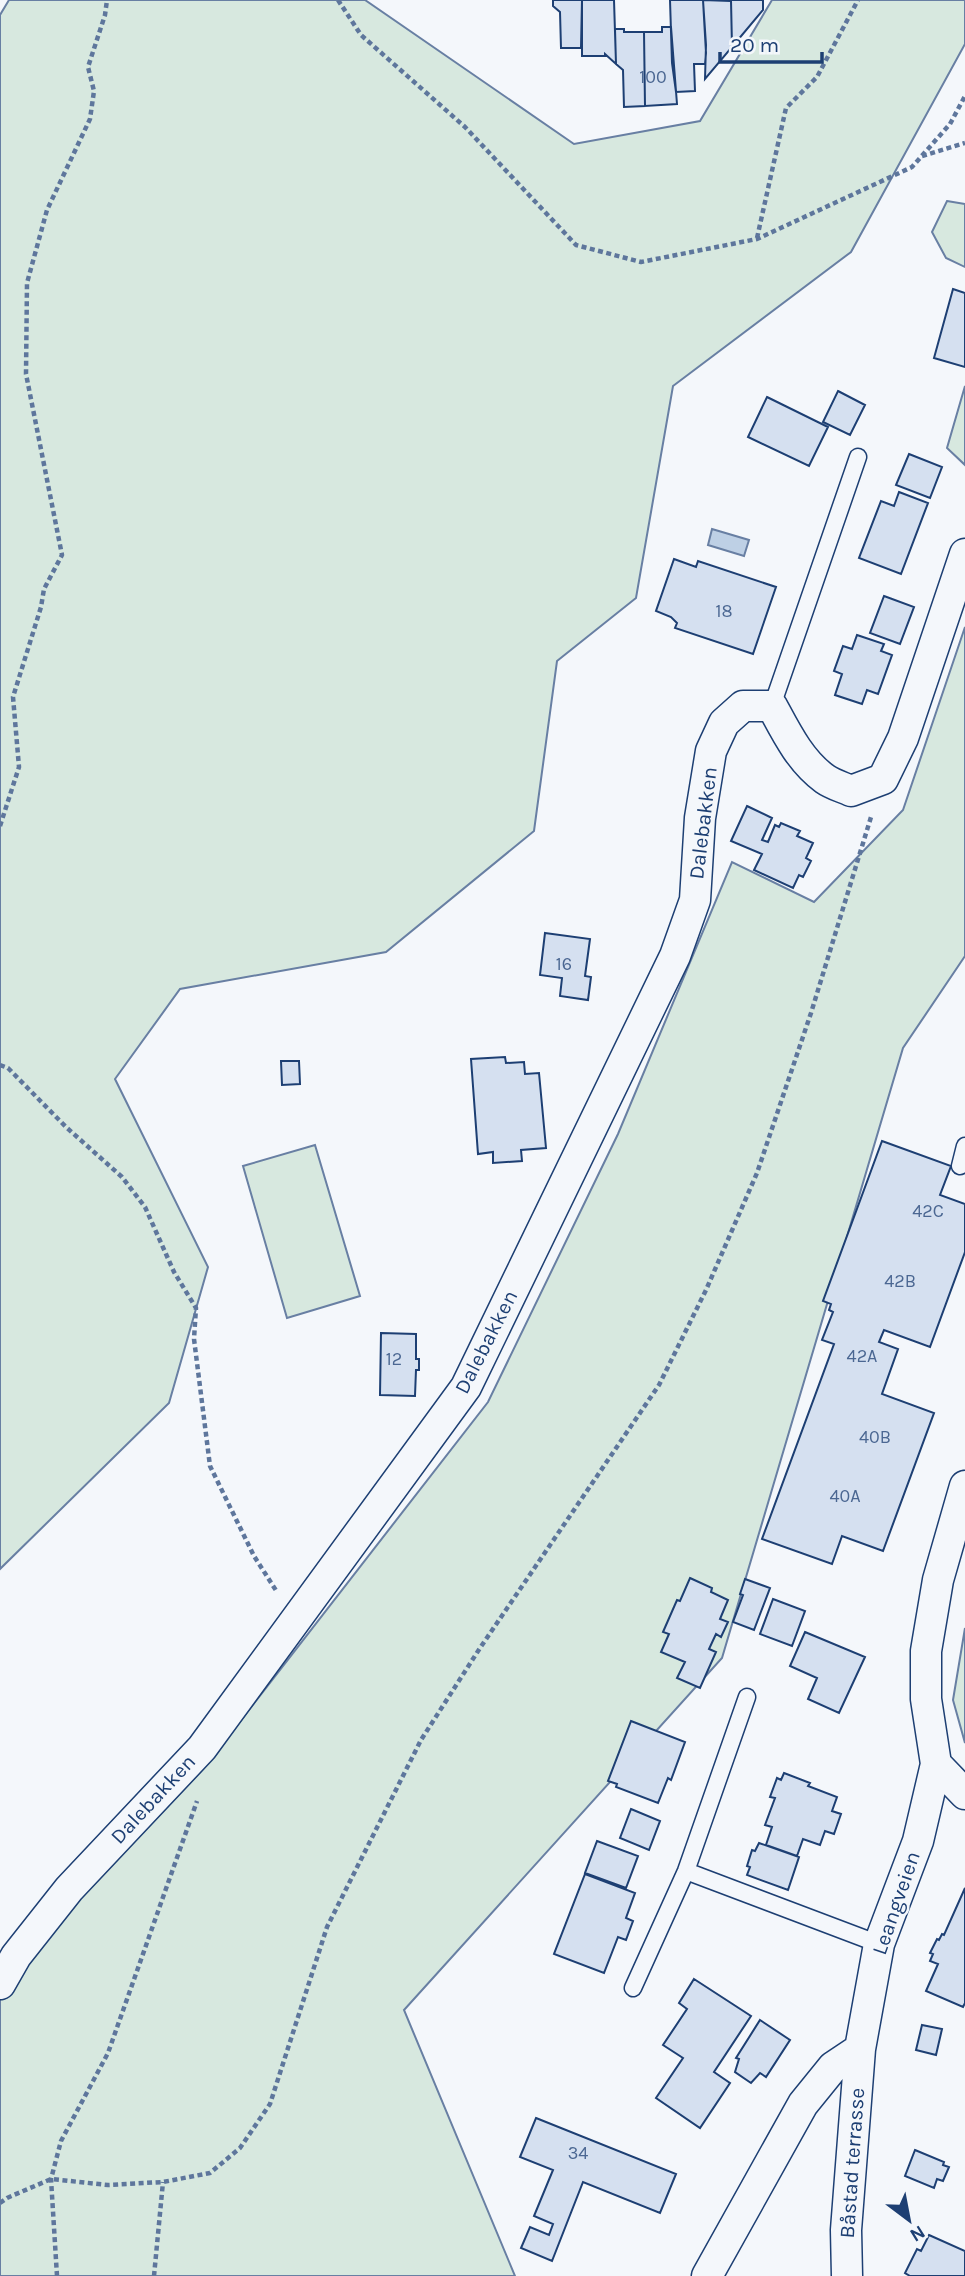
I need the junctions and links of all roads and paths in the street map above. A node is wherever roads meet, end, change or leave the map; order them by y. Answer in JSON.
{"nodes":[{"id":1,"x":107,"y":0,"type":"edge"},
{"id":2,"x":338,"y":0,"type":"edge"},
{"id":3,"x":858,"y":0,"type":"edge"},
{"id":4,"x":965,"y":96,"type":"edge"},
{"id":5,"x":965,"y":143,"type":"edge"},
{"id":6,"x":921,"y":156,"type":"junction"},
{"id":7,"x":757,"y":239,"type":"junction"},
{"id":8,"x":858,"y":457,"type":"dead end"},
{"id":9,"x":965,"y":554,"type":"edge"},
{"id":10,"x":772,"y":706,"type":"junction"},
{"id":11,"x":883,"y":779,"type":"junction"},
{"id":12,"x":0,"y":826,"type":"edge"},
{"id":13,"x":0,"y":1065,"type":"edge"},
{"id":14,"x":965,"y":1146,"type":"edge"},
{"id":15,"x":960,"y":1166,"type":"dead end"},
{"id":16,"x":965,"y":1486,"type":"edge"},
{"id":17,"x":296,"y":1622,"type":"junction"},
{"id":18,"x":747,"y":1698,"type":"dead end"},
{"id":19,"x":202,"y":1748,"type":"junction"},
{"id":20,"x":936,"y":1764,"type":"junction"},
{"id":21,"x":965,"y":1794,"type":"edge"},
{"id":22,"x":685,"y":1871,"type":"junction"},
{"id":23,"x":879,"y":1944,"type":"junction"},
{"id":24,"x":0,"y":1984,"type":"edge"},
{"id":25,"x":634,"y":1988,"type":"dead end"},
{"id":26,"x":860,"y":2049,"type":"junction"},
{"id":27,"x":51,"y":2179,"type":"junction"},
{"id":28,"x":163,"y":2182,"type":"junction"},
{"id":29,"x":0,"y":2203,"type":"edge"},
{"id":30,"x":57,"y":2276,"type":"edge"},
{"id":31,"x":153,"y":2276,"type":"edge"},
{"id":32,"x":707,"y":2276,"type":"edge"},
{"id":33,"x":847,"y":2276,"type":"edge"}],
"edges":[{"from":1,"to":12,"type":"path"},
{"from":2,"to":7,"type":"path"},
{"from":3,"to":7,"type":"path"},
{"from":4,"to":6,"type":"path"},
{"from":5,"to":6,"type":"path"},
{"from":6,"to":7,"type":"path"},
{"from":8,"to":10,"type":"lane"},
{"from":9,"to":11,"type":"street"},
{"from":10,"to":11,"type":"street"},
{"from":10,"to":17,"type":"street","name":"Dalebakken"},
{"from":11,"to":28,"type":"path"},
{"from":13,"to":17,"type":"path"},
{"from":14,"to":15,"type":"lane"},
{"from":16,"to":20,"type":"street","name":"Leangveien"},
{"from":17,"to":19,"type":"street","name":"Dalebakken"},
{"from":18,"to":22,"type":"lane"},
{"from":19,"to":24,"type":"street","name":"Dalebakken"},
{"from":19,"to":27,"type":"path"},
{"from":20,"to":21,"type":"street"},
{"from":20,"to":23,"type":"street","name":"Leangveien"},
{"from":22,"to":23,"type":"lane"},
{"from":22,"to":25,"type":"lane"},
{"from":23,"to":26,"type":"street","name":"Leangveien"},
{"from":26,"to":32,"type":"street"},
{"from":26,"to":33,"type":"street","name":"Båstad terrasse"},
{"from":27,"to":28,"type":"path"},
{"from":27,"to":29,"type":"path"},
{"from":27,"to":30,"type":"path"},
{"from":28,"to":31,"type":"path"}]}
